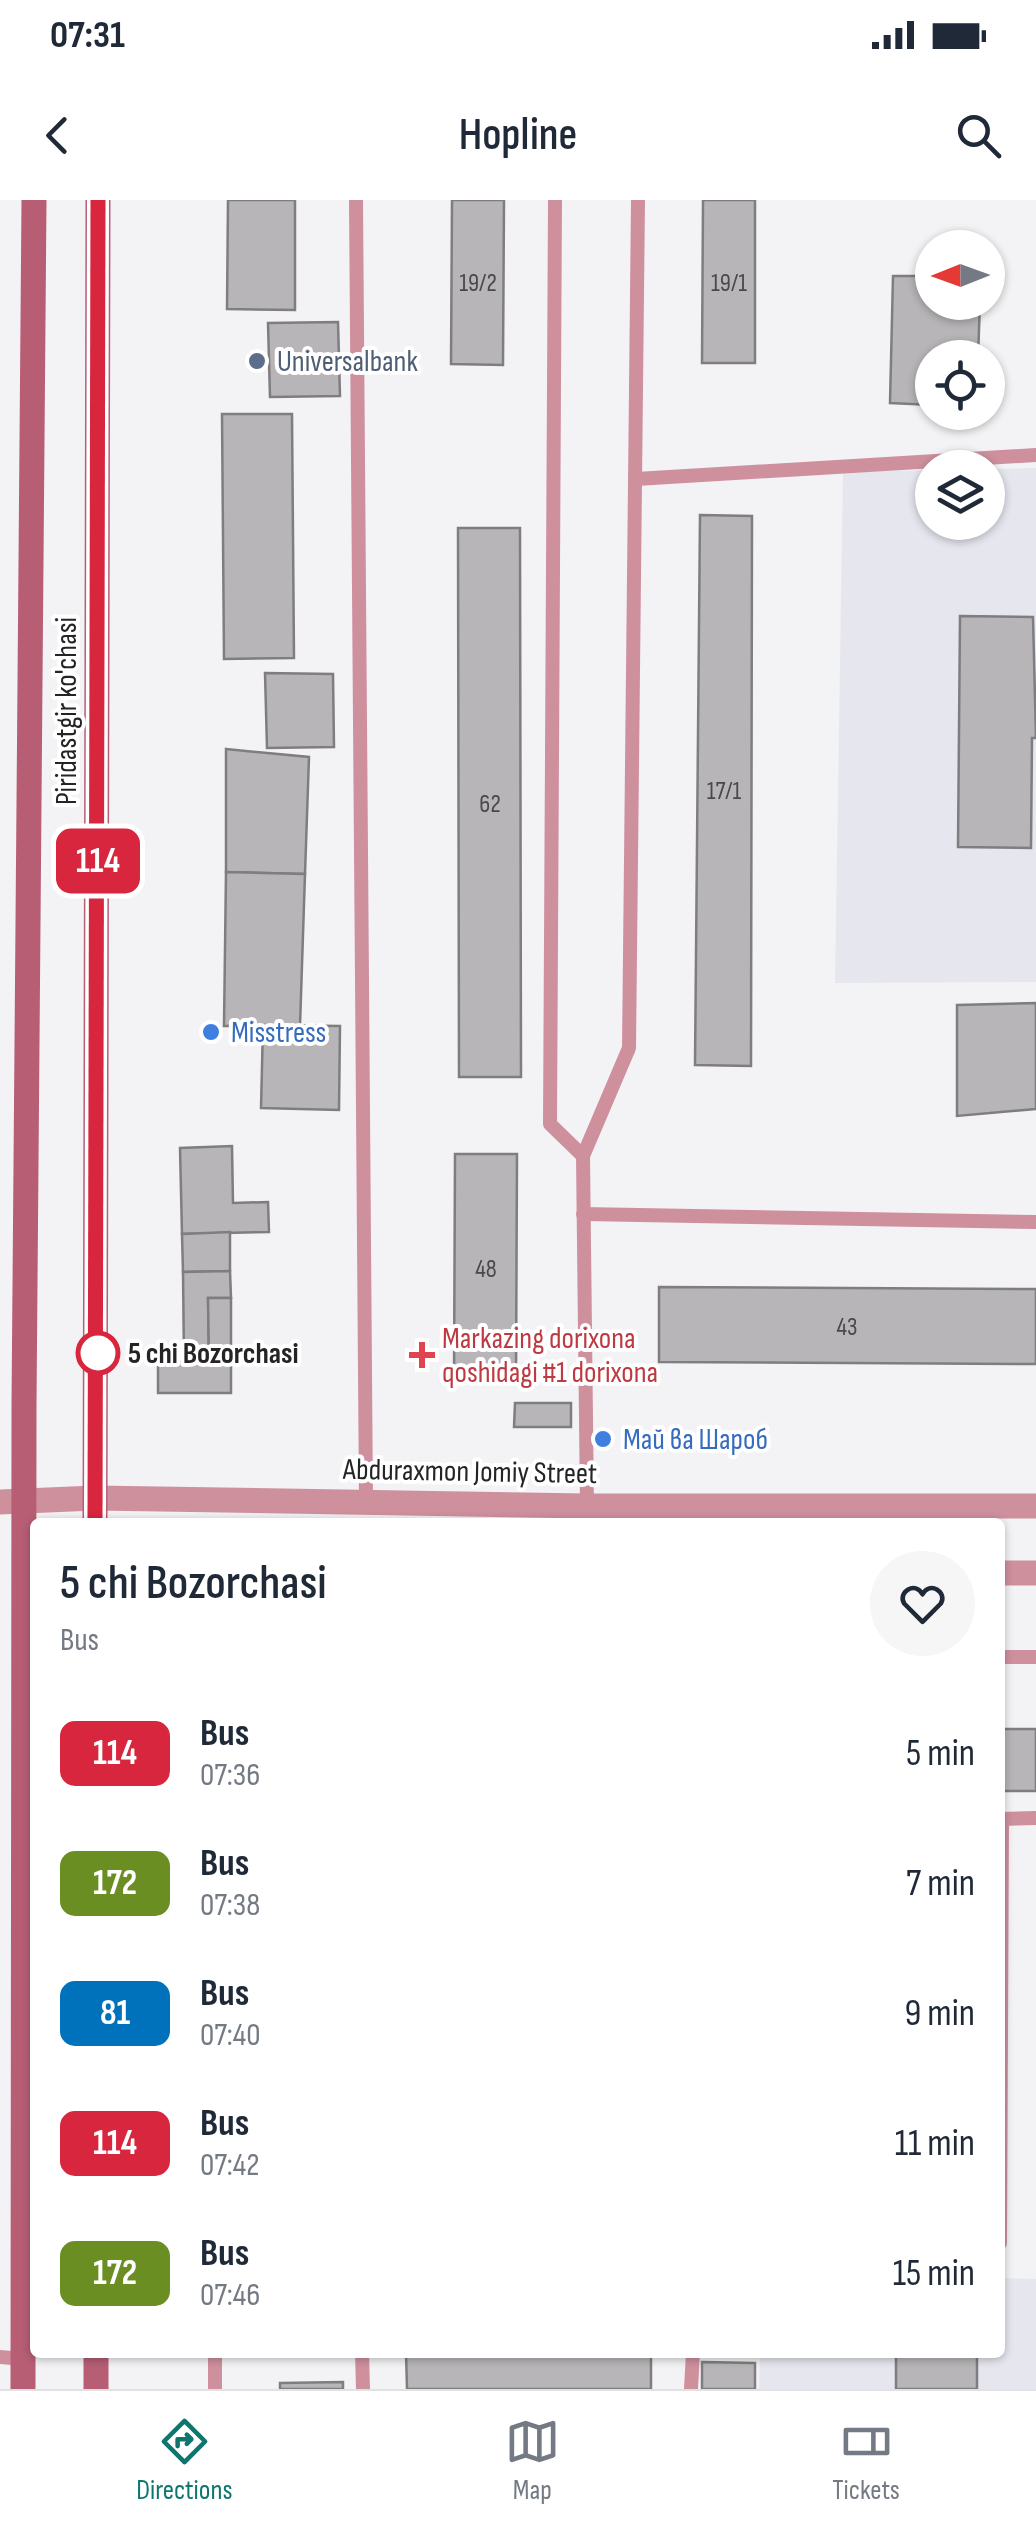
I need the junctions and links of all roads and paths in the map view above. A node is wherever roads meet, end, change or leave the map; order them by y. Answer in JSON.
{"nodes":[{"id":1,"x":34,"y":200,"type":"edge"},
{"id":2,"x":98,"y":200,"type":"edge"},
{"id":3,"x":356,"y":200,"type":"edge"},
{"id":4,"x":555,"y":200,"type":"edge"},
{"id":5,"x":638,"y":200,"type":"edge"},
{"id":6,"x":1036,"y":455,"type":"edge"},
{"id":7,"x":636,"y":479,"type":"junction"},
{"id":8,"x":583,"y":1156,"type":"junction"},
{"id":9,"x":584,"y":1214,"type":"junction"},
{"id":10,"x":1036,"y":1222,"type":"edge"},
{"id":11,"x":366,"y":1501,"type":"junction"},
{"id":12,"x":12,"y":1502,"type":"edge"},
{"id":13,"x":587,"y":1506,"type":"junction"},
{"id":14,"x":1036,"y":1506,"type":"edge"},
{"id":15,"x":95,"y":1510,"type":"edge"},
{"id":16,"x":1005,"y":1573,"type":"edge"},
{"id":17,"x":1036,"y":1573,"type":"edge"},
{"id":18,"x":30,"y":1574,"type":"edge"},
{"id":19,"x":1005,"y":1657,"type":"edge"},
{"id":20,"x":1036,"y":1657,"type":"edge"},
{"id":21,"x":1036,"y":1818,"type":"edge"},
{"id":22,"x":1005,"y":1820,"type":"edge"},
{"id":23,"x":12,"y":2358,"type":"edge"},
{"id":24,"x":96,"y":2358,"type":"edge"},
{"id":25,"x":214,"y":2358,"type":"edge"},
{"id":26,"x":362,"y":2358,"type":"edge"},
{"id":27,"x":693,"y":2358,"type":"edge"},
{"id":28,"x":23,"y":2389,"type":"edge"},
{"id":29,"x":96,"y":2389,"type":"edge"},
{"id":30,"x":215,"y":2389,"type":"edge"},
{"id":31,"x":363,"y":2389,"type":"edge"},
{"id":32,"x":691,"y":2389,"type":"edge"}],
"edges":[{"from":1,"to":12,"type":"main road","name":"Piridastgir ko'chasi"},
{"from":2,"to":15,"type":"main road","name":"Piridastgir ko'chasi"},
{"from":3,"to":11,"type":"lane"},
{"from":4,"to":8,"type":"lane"},
{"from":5,"to":7,"type":"lane"},
{"from":6,"to":7,"type":"lane"},
{"from":7,"to":8,"type":"lane"},
{"from":8,"to":9,"type":"lane"},
{"from":9,"to":10,"type":"lane"},
{"from":9,"to":13,"type":"lane"},
{"from":11,"to":13,"type":"street","name":"Abduraxmon Jomiy Street"},
{"from":11,"to":15,"type":"street","name":"Abduraxmon Jomiy Street"},
{"from":12,"to":15,"type":"street","name":"Abduraxmon Jomiy Street"},
{"from":12,"to":18,"type":"main road","name":"Piridastgir ko'chasi"},
{"from":13,"to":14,"type":"street","name":"Abduraxmon Jomiy Street"},
{"from":16,"to":17,"type":"street"},
{"from":18,"to":23,"type":"main road","name":"Piridastgir ko'chasi"},
{"from":19,"to":20,"type":"lane"},
{"from":21,"to":22,"type":"lane"},
{"from":23,"to":28,"type":"main road","name":"Piridastgir ko'chasi"},
{"from":24,"to":29,"type":"main road"},
{"from":25,"to":30,"type":"lane"},
{"from":26,"to":31,"type":"lane"},
{"from":27,"to":32,"type":"lane"}]}
